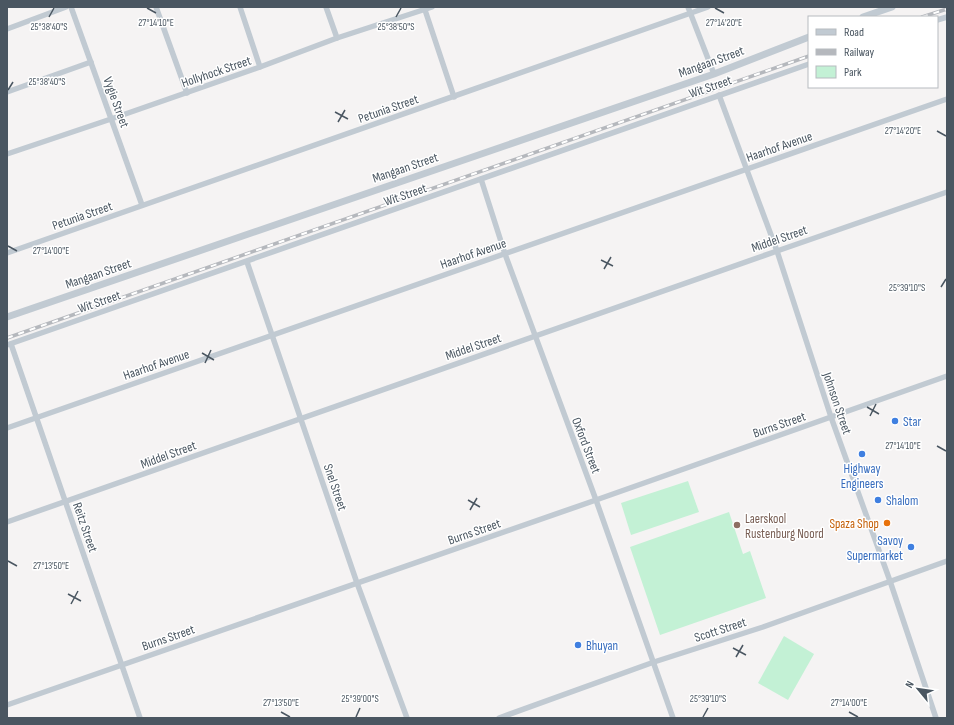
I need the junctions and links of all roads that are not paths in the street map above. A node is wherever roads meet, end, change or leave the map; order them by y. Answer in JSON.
{"nodes":[{"id":1,"x":66,"y":7,"type":"edge"},
{"id":2,"x":71,"y":7,"type":"edge"},
{"id":3,"x":156,"y":7,"type":"edge"},
{"id":4,"x":240,"y":7,"type":"edge"},
{"id":5,"x":326,"y":7,"type":"edge"},
{"id":6,"x":432,"y":7,"type":"edge"},
{"id":7,"x":688,"y":7,"type":"edge"},
{"id":8,"x":708,"y":7,"type":"edge"},
{"id":9,"x":892,"y":7,"type":"edge"},
{"id":10,"x":425,"y":10,"type":"junction"},
{"id":11,"x":690,"y":14,"type":"junction"},
{"id":12,"x":866,"y":16,"type":"edge"},
{"id":13,"x":7,"y":29,"type":"edge"},
{"id":14,"x":808,"y":37,"type":"edge"},
{"id":15,"x":337,"y":38,"type":"junction"},
{"id":16,"x":91,"y":62,"type":"junction"},
{"id":17,"x":808,"y":64,"type":"edge"},
{"id":18,"x":260,"y":67,"type":"junction"},
{"id":19,"x":714,"y":74,"type":"junction"},
{"id":20,"x":7,"y":92,"type":"edge"},
{"id":21,"x":187,"y":93,"type":"junction"},
{"id":22,"x":719,"y":95,"type":"junction"},
{"id":23,"x":454,"y":97,"type":"junction"},
{"id":24,"x":947,"y":99,"type":"edge"},
{"id":25,"x":111,"y":119,"type":"junction"},
{"id":26,"x":7,"y":154,"type":"edge"},
{"id":27,"x":747,"y":169,"type":"junction"},
{"id":28,"x":481,"y":179,"type":"junction"},
{"id":29,"x":947,"y":192,"type":"edge"},
{"id":30,"x":142,"y":206,"type":"junction"},
{"id":31,"x":777,"y":251,"type":"junction"},
{"id":32,"x":7,"y":253,"type":"edge"},
{"id":33,"x":504,"y":254,"type":"junction"},
{"id":34,"x":247,"y":262,"type":"junction"},
{"id":35,"x":7,"y":317,"type":"edge"},
{"id":36,"x":272,"y":335,"type":"junction"},
{"id":37,"x":535,"y":336,"type":"junction"},
{"id":38,"x":9,"y":344,"type":"edge"},
{"id":39,"x":947,"y":376,"type":"edge"},
{"id":40,"x":36,"y":418,"type":"junction"},
{"id":41,"x":300,"y":418,"type":"junction"},
{"id":42,"x":831,"y":418,"type":"junction"},
{"id":43,"x":7,"y":428,"type":"edge"},
{"id":44,"x":596,"y":500,"type":"junction"},
{"id":45,"x":65,"y":502,"type":"junction"},
{"id":46,"x":7,"y":522,"type":"edge"},
{"id":47,"x":947,"y":561,"type":"edge"},
{"id":48,"x":890,"y":581,"type":"junction"},
{"id":49,"x":357,"y":583,"type":"junction"},
{"id":50,"x":654,"y":662,"type":"junction"},
{"id":51,"x":122,"y":665,"type":"junction"},
{"id":52,"x":7,"y":705,"type":"edge"},
{"id":53,"x":140,"y":718,"type":"edge"},
{"id":54,"x":407,"y":718,"type":"edge"},
{"id":55,"x":499,"y":718,"type":"edge"},
{"id":56,"x":673,"y":718,"type":"edge"},
{"id":57,"x":936,"y":718,"type":"edge"}],
"edges":[{"from":1,"to":13,"type":"street"},
{"from":2,"to":16,"type":"street","name":"Vygie Street"},
{"from":3,"to":21,"type":"street"},
{"from":4,"to":18,"type":"street"},
{"from":5,"to":15,"type":"street"},
{"from":6,"to":10,"type":"street","name":"Hollyhock Street"},
{"from":7,"to":11,"type":"street"},
{"from":8,"to":11,"type":"street","name":"Petunia Street"},
{"from":9,"to":12,"type":"street"},
{"from":10,"to":15,"type":"street","name":"Hollyhock Street"},
{"from":10,"to":23,"type":"street"},
{"from":11,"to":19,"type":"street"},
{"from":11,"to":23,"type":"street","name":"Petunia Street"},
{"from":14,"to":19,"type":"street","name":"Mangaan Street"},
{"from":15,"to":18,"type":"street","name":"Hollyhock Street"},
{"from":16,"to":20,"type":"street"},
{"from":16,"to":25,"type":"street","name":"Vygie Street"},
{"from":17,"to":22,"type":"street","name":"Wit Street"},
{"from":18,"to":21,"type":"street","name":"Hollyhock Street"},
{"from":19,"to":35,"type":"street","name":"Mangaan Street"},
{"from":21,"to":25,"type":"street","name":"Hollyhock Street"},
{"from":22,"to":27,"type":"street","name":"Johnson Street"},
{"from":22,"to":28,"type":"street","name":"Wit Street"},
{"from":23,"to":30,"type":"street","name":"Petunia Street"},
{"from":24,"to":27,"type":"street","name":"Haarhof Avenue"},
{"from":25,"to":26,"type":"street","name":"Hollyhock Street"},
{"from":25,"to":30,"type":"street","name":"Vygie Street"},
{"from":27,"to":31,"type":"street","name":"Johnson Street"},
{"from":27,"to":33,"type":"street","name":"Haarhof Avenue"},
{"from":28,"to":33,"type":"street","name":"Oxford Street"},
{"from":28,"to":34,"type":"street","name":"Wit Street"},
{"from":29,"to":31,"type":"street","name":"Middel Street"},
{"from":30,"to":32,"type":"street","name":"Petunia Street"},
{"from":31,"to":37,"type":"street","name":"Middel Street"},
{"from":31,"to":42,"type":"street","name":"Johnson Street"},
{"from":33,"to":36,"type":"street","name":"Haarhof Avenue"},
{"from":33,"to":37,"type":"street","name":"Oxford Street"},
{"from":34,"to":36,"type":"street","name":"Snel Street"},
{"from":34,"to":38,"type":"street","name":"Wit Street"},
{"from":36,"to":40,"type":"street","name":"Haarhof Avenue"},
{"from":36,"to":41,"type":"street","name":"Snel Street"},
{"from":37,"to":41,"type":"street","name":"Middel Street"},
{"from":37,"to":44,"type":"street","name":"Oxford Street"},
{"from":38,"to":40,"type":"street","name":"Reitz Street"},
{"from":39,"to":42,"type":"street","name":"Burns Street"},
{"from":40,"to":43,"type":"street","name":"Haarhof Avenue"},
{"from":40,"to":45,"type":"street","name":"Reitz Street"},
{"from":41,"to":45,"type":"street","name":"Middel Street"},
{"from":41,"to":49,"type":"street","name":"Snel Street"},
{"from":42,"to":44,"type":"street","name":"Burns Street"},
{"from":42,"to":48,"type":"street","name":"Johnson Street"},
{"from":44,"to":49,"type":"street","name":"Burns Street"},
{"from":44,"to":50,"type":"street","name":"Oxford Street"},
{"from":45,"to":46,"type":"street","name":"Middel Street"},
{"from":45,"to":51,"type":"street","name":"Reitz Street"},
{"from":47,"to":48,"type":"street","name":"Scott Street"},
{"from":48,"to":50,"type":"street","name":"Scott Street"},
{"from":48,"to":57,"type":"street","name":"Johnson Street"},
{"from":49,"to":51,"type":"street","name":"Burns Street"},
{"from":49,"to":54,"type":"street","name":"Snel Street"},
{"from":50,"to":55,"type":"street","name":"Scott Street"},
{"from":50,"to":56,"type":"street","name":"Oxford Street"},
{"from":51,"to":52,"type":"street","name":"Burns Street"},
{"from":51,"to":53,"type":"street","name":"Reitz Street"}]}
